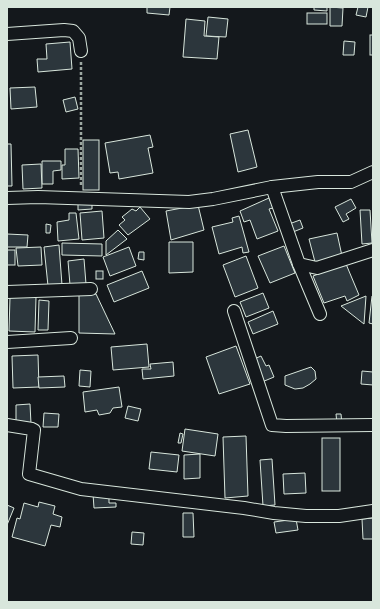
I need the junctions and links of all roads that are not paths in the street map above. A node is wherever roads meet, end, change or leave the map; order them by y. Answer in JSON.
{"nodes":[{"id":1,"x":7,"y":34,"type":"edge"},
{"id":2,"x":81,"y":51,"type":"road end"},
{"id":3,"x":373,"y":172,"type":"edge"},
{"id":4,"x":272,"y":187,"type":"junction"},
{"id":5,"x":7,"y":198,"type":"edge"},
{"id":6,"x":373,"y":250,"type":"edge"},
{"id":7,"x":299,"y":264,"type":"junction"},
{"id":8,"x":91,"y":289,"type":"dead end"},
{"id":9,"x":7,"y":292,"type":"edge"},
{"id":10,"x":234,"y":312,"type":"dead end"},
{"id":11,"x":320,"y":314,"type":"dead end"},
{"id":12,"x":71,"y":338,"type":"dead end"},
{"id":13,"x":7,"y":342,"type":"edge"},
{"id":14,"x":7,"y":424,"type":"edge"},
{"id":15,"x":373,"y":425,"type":"edge"},
{"id":16,"x":373,"y":511,"type":"edge"}],
"edges":[{"from":1,"to":2,"type":"street"},
{"from":3,"to":4,"type":"street"},
{"from":4,"to":5,"type":"street"},
{"from":4,"to":7,"type":"street"},
{"from":6,"to":7,"type":"street"},
{"from":7,"to":11,"type":"street"},
{"from":8,"to":9,"type":"street"},
{"from":10,"to":15,"type":"street"},
{"from":12,"to":13,"type":"street"},
{"from":14,"to":16,"type":"street"}]}
